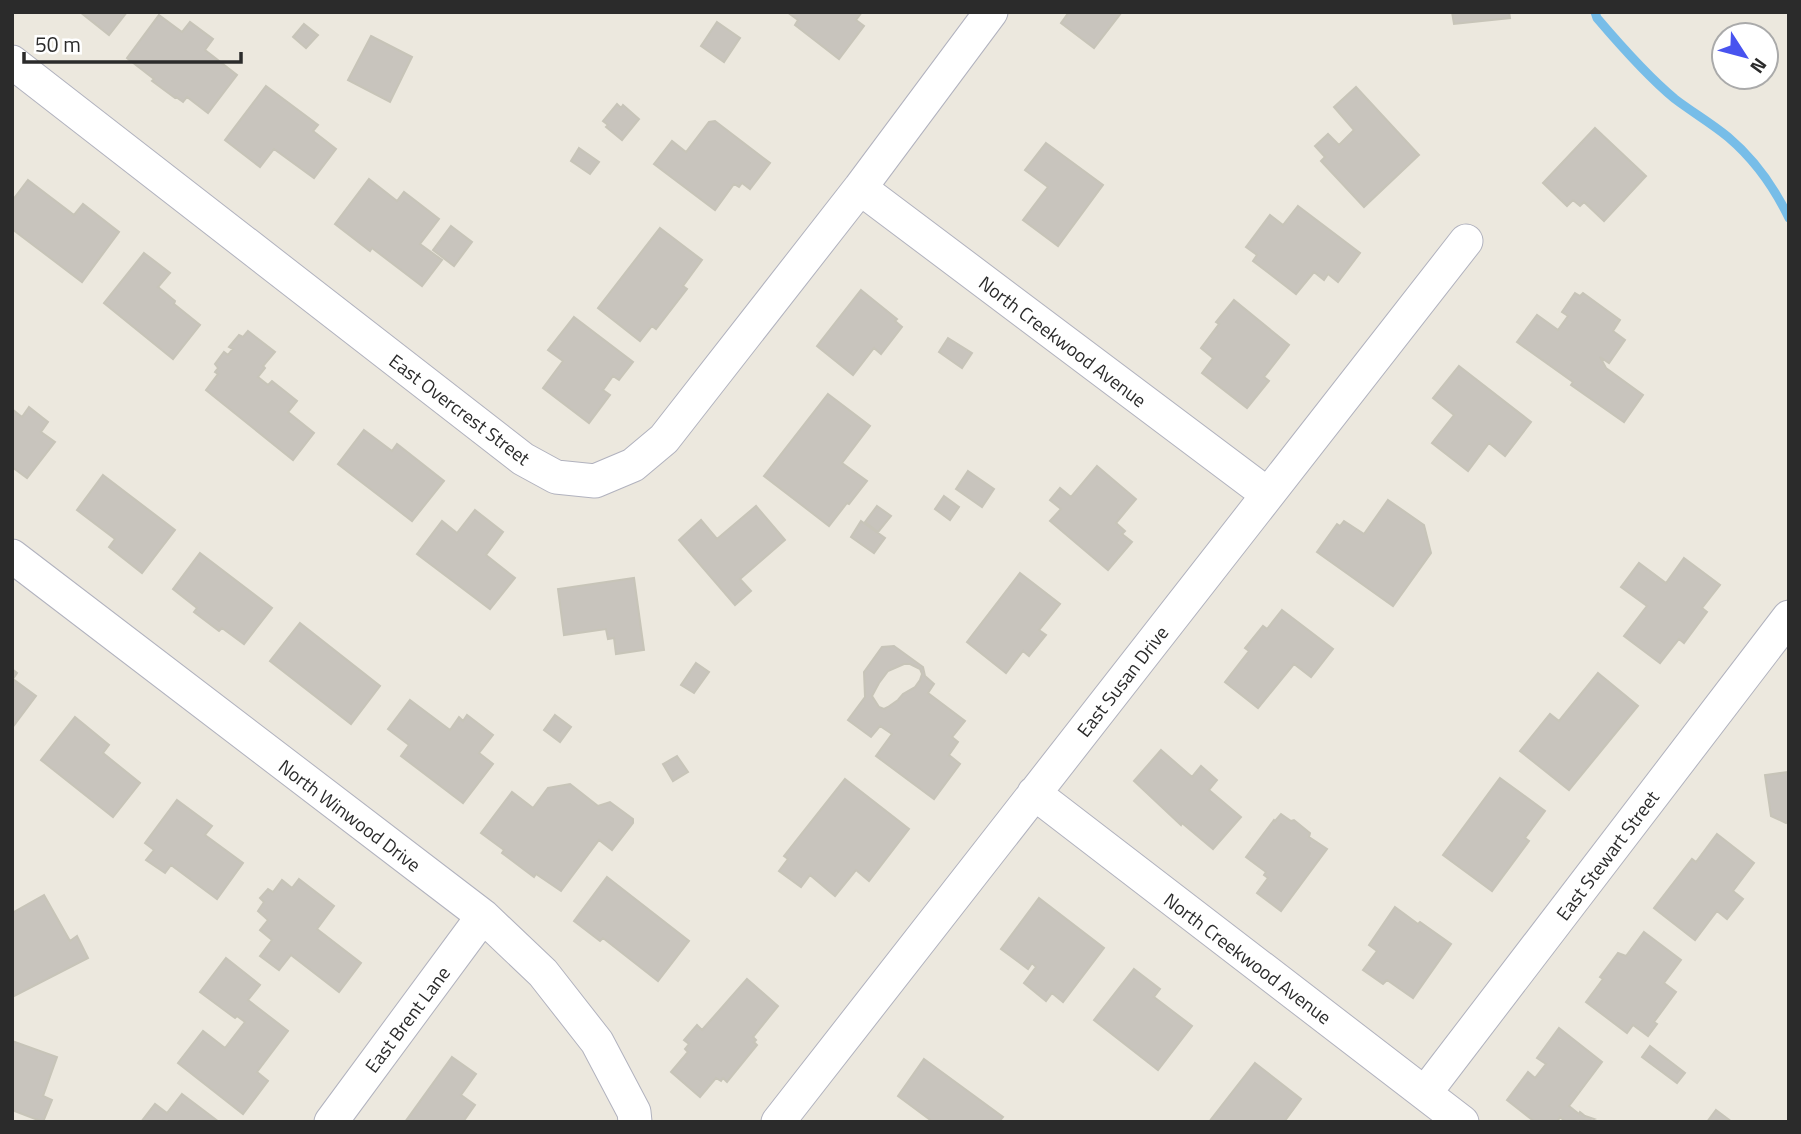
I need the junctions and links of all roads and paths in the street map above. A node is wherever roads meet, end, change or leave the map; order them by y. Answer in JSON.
{"nodes":[{"id":1,"x":991,"y":12,"type":"edge"},
{"id":2,"x":12,"y":62,"type":"edge"},
{"id":3,"x":860,"y":188,"type":"junction"},
{"id":4,"x":1466,"y":241,"type":"dead end"},
{"id":5,"x":1267,"y":494,"type":"junction"},
{"id":6,"x":12,"y":556,"type":"edge"},
{"id":7,"x":1789,"y":617,"type":"edge"},
{"id":8,"x":1034,"y":793,"type":"junction"},
{"id":9,"x":483,"y":916,"type":"junction"},
{"id":10,"x":1425,"y":1093,"type":"junction"},
{"id":11,"x":331,"y":1122,"type":"edge"},
{"id":12,"x":635,"y":1122,"type":"edge"},
{"id":13,"x":778,"y":1122,"type":"edge"},
{"id":14,"x":1462,"y":1122,"type":"edge"}],
"edges":[{"from":1,"to":3,"type":"street","name":"East Overcrest Street"},
{"from":2,"to":3,"type":"street","name":"East Overcrest Street"},
{"from":3,"to":5,"type":"street","name":"North Creekwood Avenue"},
{"from":4,"to":5,"type":"street","name":"East Susan Drive"},
{"from":5,"to":8,"type":"street","name":"East Susan Drive"},
{"from":6,"to":9,"type":"street","name":"North Winwood Drive"},
{"from":7,"to":10,"type":"street","name":"East Stewart Street"},
{"from":8,"to":10,"type":"street","name":"North Creekwood Avenue"},
{"from":8,"to":13,"type":"street","name":"East Susan Drive"},
{"from":9,"to":11,"type":"street","name":"East Brent Lane"},
{"from":9,"to":12,"type":"street","name":"North Winwood Drive"},
{"from":10,"to":14,"type":"street","name":"North Creekwood Avenue"}]}
